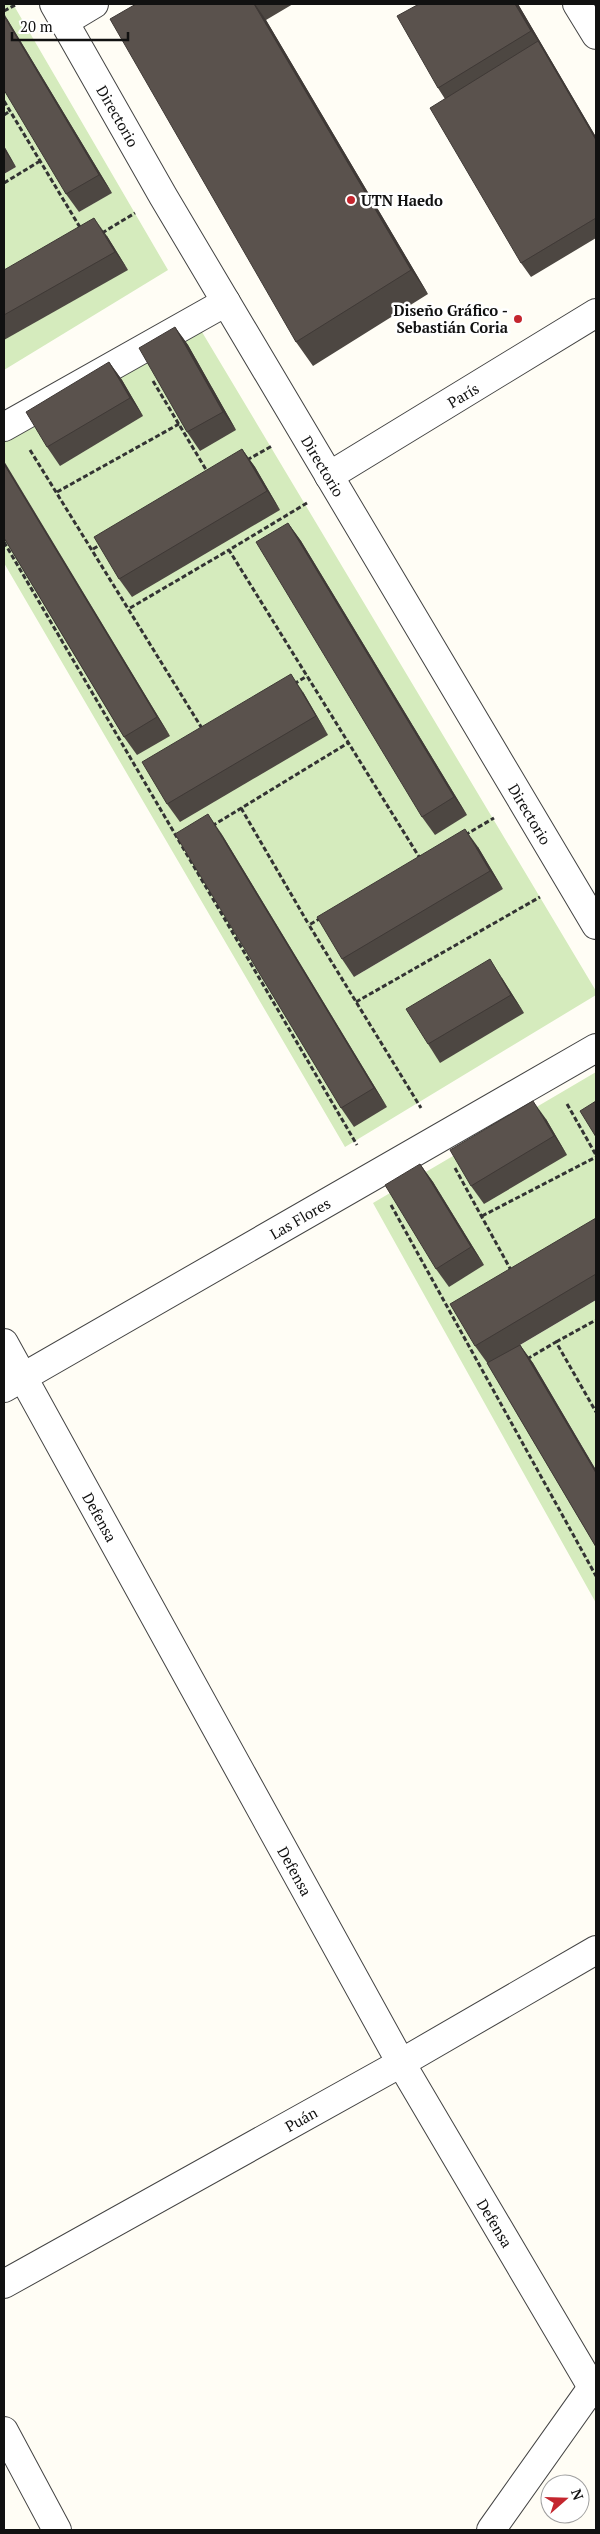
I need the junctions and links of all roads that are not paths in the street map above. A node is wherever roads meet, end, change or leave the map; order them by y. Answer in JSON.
{"nodes":[{"id":1,"x":94,"y":4,"type":"edge"},
{"id":2,"x":577,"y":4,"type":"edge"},
{"id":3,"x":59,"y":13,"type":"edge"},
{"id":4,"x":596,"y":35,"type":"edge"},
{"id":5,"x":226,"y":302,"type":"junction"},
{"id":6,"x":596,"y":314,"type":"edge"},
{"id":7,"x":8,"y":425,"type":"edge"},
{"id":8,"x":333,"y":481,"type":"junction"},
{"id":9,"x":596,"y":925,"type":"edge"},
{"id":10,"x":596,"y":1048,"type":"edge"},
{"id":11,"x":4,"y":1343,"type":"edge"},
{"id":12,"x":13,"y":1383,"type":"edge"},
{"id":13,"x":596,"y":1950,"type":"edge"},
{"id":14,"x":401,"y":2063,"type":"junction"},
{"id":15,"x":4,"y":2284,"type":"edge"},
{"id":16,"x":595,"y":2388,"type":"edge"},
{"id":17,"x":4,"y":2431,"type":"edge"},
{"id":18,"x":57,"y":2530,"type":"edge"},
{"id":19,"x":491,"y":2530,"type":"edge"}],
"edges":[{"from":1,"to":3,"type":"street"},
{"from":2,"to":4,"type":"street"},
{"from":3,"to":5,"type":"street","name":"Directorio"},
{"from":5,"to":7,"type":"street"},
{"from":5,"to":8,"type":"street","name":"Directorio"},
{"from":6,"to":8,"type":"street","name":"París"},
{"from":8,"to":9,"type":"street","name":"Directorio"},
{"from":10,"to":12,"type":"street","name":"Las Flores"},
{"from":11,"to":12,"type":"street","name":"Defensa"},
{"from":12,"to":14,"type":"street","name":"Defensa"},
{"from":13,"to":14,"type":"street","name":"Puán"},
{"from":14,"to":15,"type":"street","name":"Puán"},
{"from":14,"to":16,"type":"street","name":"Defensa"},
{"from":16,"to":19,"type":"street"},
{"from":17,"to":18,"type":"street"}]}
